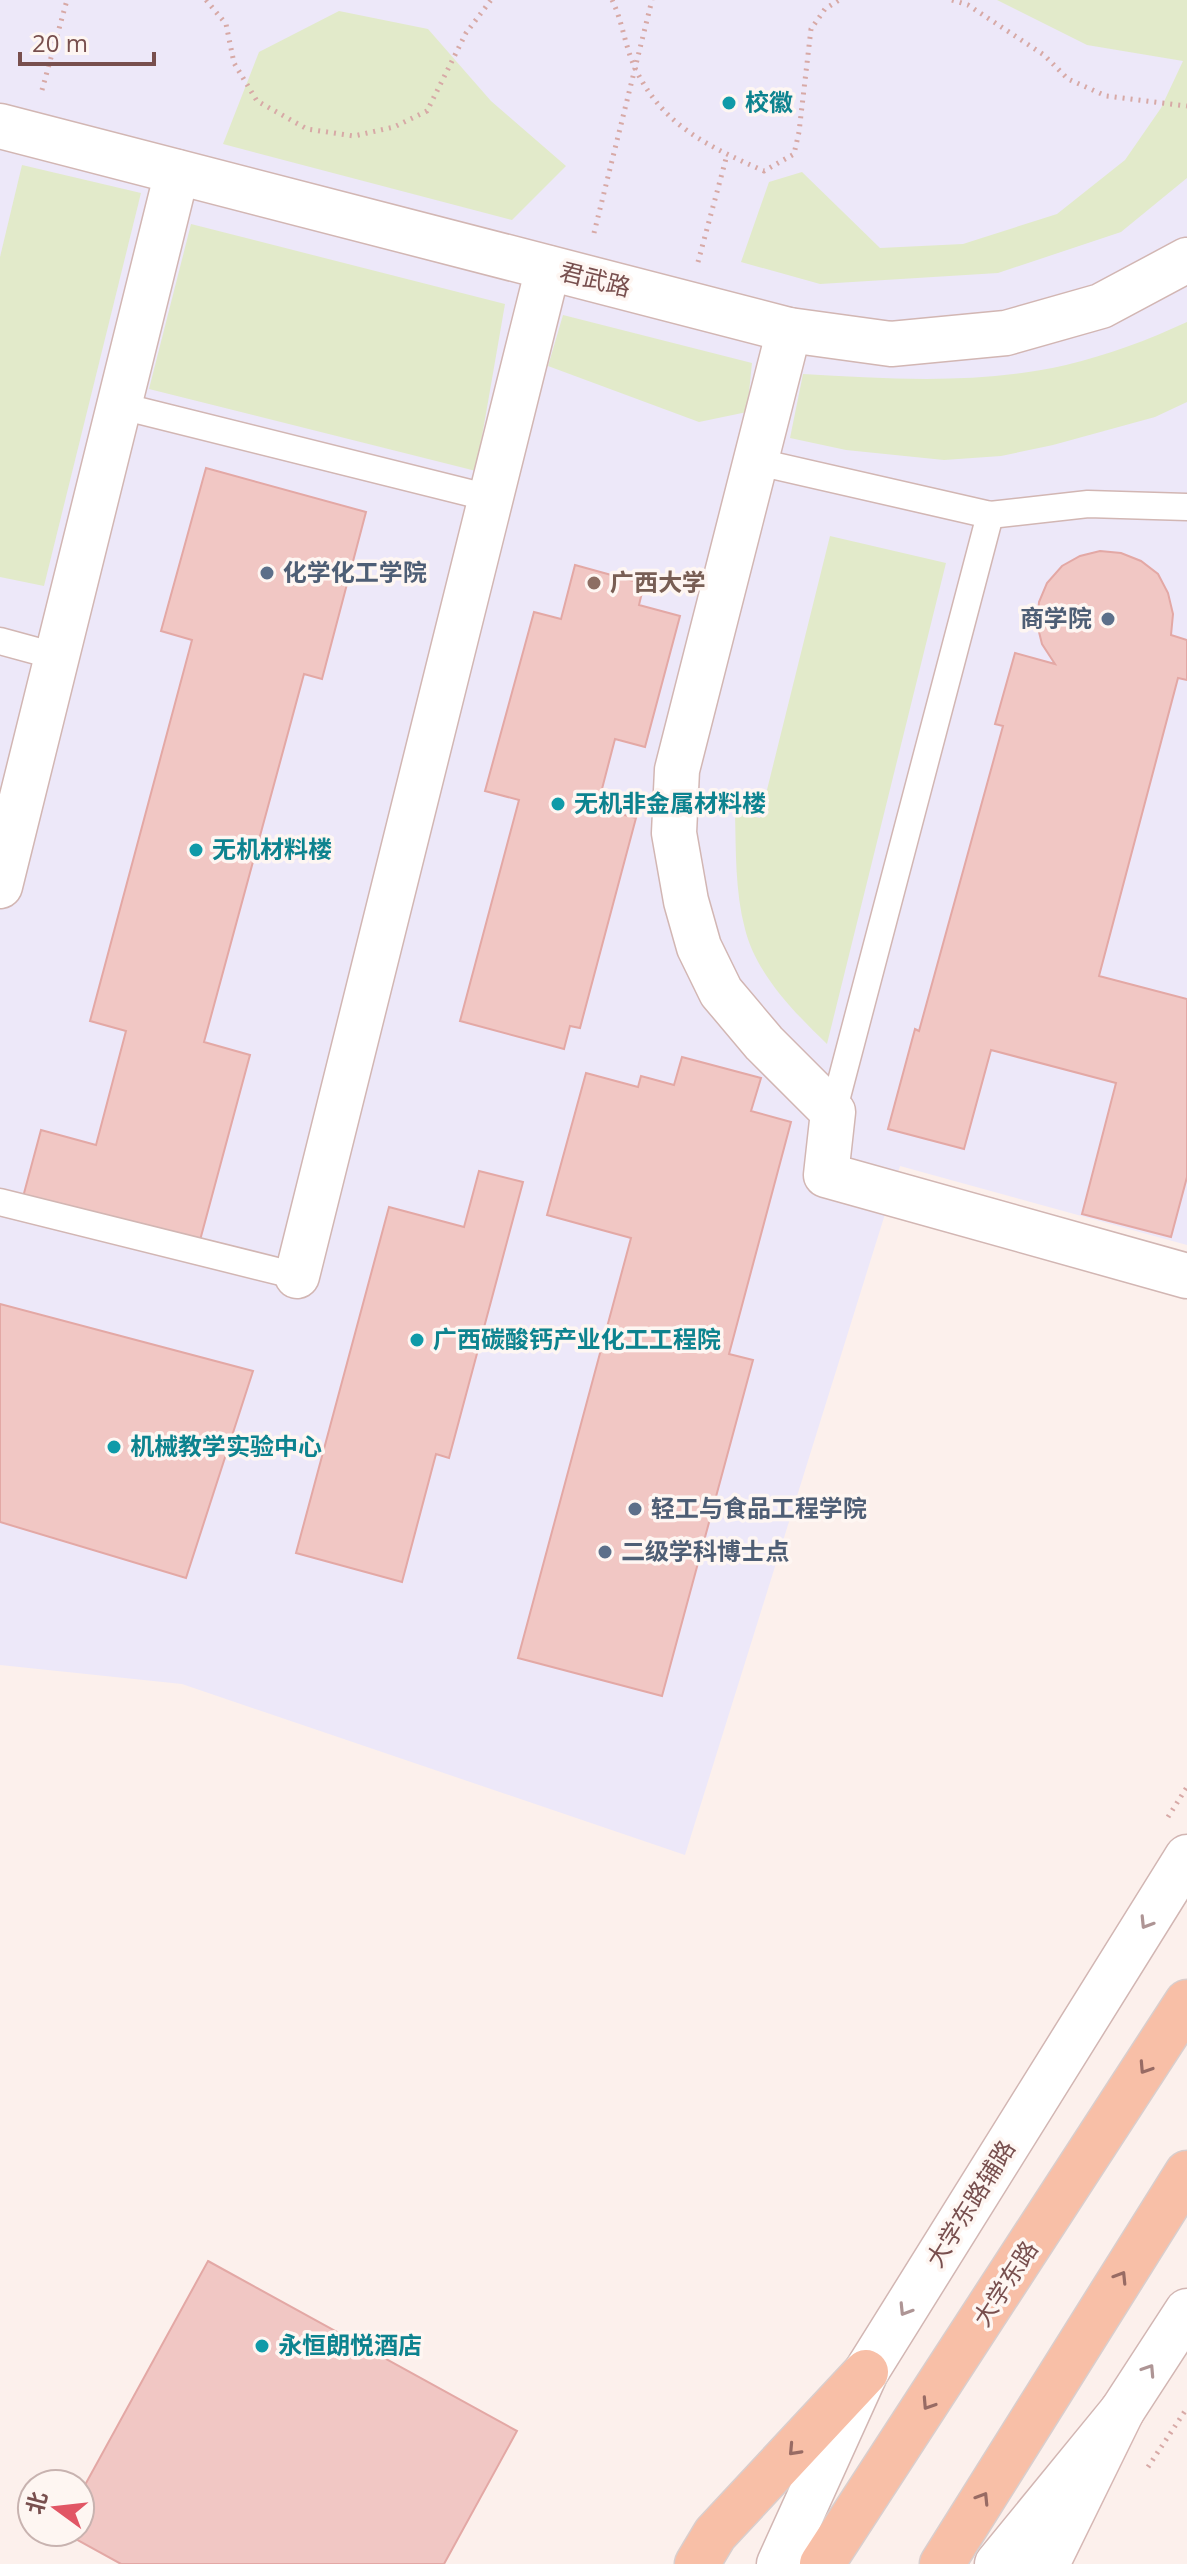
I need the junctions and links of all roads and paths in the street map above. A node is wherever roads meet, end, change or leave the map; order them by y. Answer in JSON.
{"nodes":[{"id":1,"x":67,"y":0,"type":"edge"},
{"id":2,"x":206,"y":0,"type":"edge"},
{"id":3,"x":491,"y":0,"type":"edge"},
{"id":4,"x":612,"y":0,"type":"edge"},
{"id":5,"x":652,"y":0,"type":"edge"},
{"id":6,"x":839,"y":0,"type":"edge"},
{"id":7,"x":952,"y":0,"type":"edge"},
{"id":8,"x":635,"y":69,"type":"junction"},
{"id":9,"x":28,"y":86,"type":"dead end"},
{"id":10,"x":42,"y":90,"type":"junction"},
{"id":11,"x":57,"y":94,"type":"dead end"},
{"id":12,"x":1187,"y":106,"type":"edge"},
{"id":13,"x":0,"y":126,"type":"edge"},
{"id":14,"x":727,"y":155,"type":"junction"},
{"id":15,"x":177,"y":172,"type":"junction"},
{"id":16,"x":579,"y":229,"type":"dead end"},
{"id":17,"x":594,"y":233,"type":"junction"},
{"id":18,"x":607,"y":237,"type":"dead end"},
{"id":19,"x":685,"y":259,"type":"dead end"},
{"id":20,"x":1187,"y":260,"type":"edge"},
{"id":21,"x":698,"y":263,"type":"junction"},
{"id":22,"x":712,"y":266,"type":"dead end"},
{"id":23,"x":548,"y":268,"type":"junction"},
{"id":24,"x":789,"y":330,"type":"junction"},
{"id":25,"x":121,"y":406,"type":"junction"},
{"id":26,"x":758,"y":462,"type":"junction"},
{"id":27,"x":490,"y":498,"type":"junction"},
{"id":28,"x":1187,"y":507,"type":"edge"},
{"id":29,"x":990,"y":515,"type":"junction"},
{"id":30,"x":0,"y":641,"type":"edge"},
{"id":31,"x":55,"y":656,"type":"junction"},
{"id":32,"x":0,"y":886,"type":"edge"},
{"id":33,"x":833,"y":1112,"type":"junction"},
{"id":34,"x":0,"y":1202,"type":"edge"},
{"id":35,"x":297,"y":1276,"type":"joint"},
{"id":36,"x":1187,"y":1276,"type":"edge"},
{"id":37,"x":1187,"y":1857,"type":"edge"},
{"id":38,"x":1187,"y":2002,"type":"edge"},
{"id":39,"x":1187,"y":2173,"type":"edge"},
{"id":40,"x":1187,"y":2311,"type":"edge"},
{"id":41,"x":866,"y":2372,"type":"junction"},
{"id":42,"x":1122,"y":2411,"type":"junction"},
{"id":43,"x":697,"y":2564,"type":"edge"},
{"id":44,"x":779,"y":2564,"type":"edge"},
{"id":45,"x":822,"y":2564,"type":"edge"},
{"id":46,"x":942,"y":2564,"type":"edge"},
{"id":47,"x":997,"y":2564,"type":"edge"},
{"id":48,"x":1047,"y":2564,"type":"edge"}],
"edges":[{"from":1,"to":10,"type":"path"},
{"from":2,"to":3,"type":"path"},
{"from":4,"to":8,"type":"path"},
{"from":5,"to":8,"type":"path"},
{"from":6,"to":14,"type":"path"},
{"from":7,"to":12,"type":"path"},
{"from":8,"to":14,"type":"path"},
{"from":8,"to":17,"type":"path"},
{"from":9,"to":10,"type":"path"},
{"from":10,"to":11,"type":"path"},
{"from":13,"to":15,"type":"street","name":"君武路"},
{"from":14,"to":21,"type":"path"},
{"from":15,"to":23,"type":"street","name":"君武路"},
{"from":15,"to":25,"type":"street"},
{"from":16,"to":17,"type":"path"},
{"from":17,"to":18,"type":"path"},
{"from":19,"to":21,"type":"path"},
{"from":20,"to":24,"type":"street","name":"君武路"},
{"from":21,"to":22,"type":"path"},
{"from":23,"to":24,"type":"street","name":"君武路"},
{"from":23,"to":27,"type":"street"},
{"from":24,"to":26,"type":"street"},
{"from":25,"to":27,"type":"lane"},
{"from":25,"to":31,"type":"street"},
{"from":26,"to":29,"type":"lane"},
{"from":26,"to":33,"type":"street"},
{"from":27,"to":35,"type":"street"},
{"from":28,"to":29,"type":"lane"},
{"from":29,"to":33,"type":"lane"},
{"from":30,"to":31,"type":"lane"},
{"from":31,"to":32,"type":"street"},
{"from":33,"to":36,"type":"street"},
{"from":34,"to":35,"type":"lane"},
{"from":37,"to":41,"type":"street","name":"大学东路辅路","one_way":true},
{"from":38,"to":45,"type":"main road","name":"大学东路","one_way":true},
{"from":46,"to":39,"type":"main road","one_way":true},
{"from":42,"to":40,"type":"street","one_way":true},
{"from":41,"to":43,"type":"main road","one_way":true},
{"from":41,"to":44,"type":"street","name":"大学东路辅路"},
{"from":42,"to":47,"type":"street"},
{"from":42,"to":48,"type":"street"}]}
